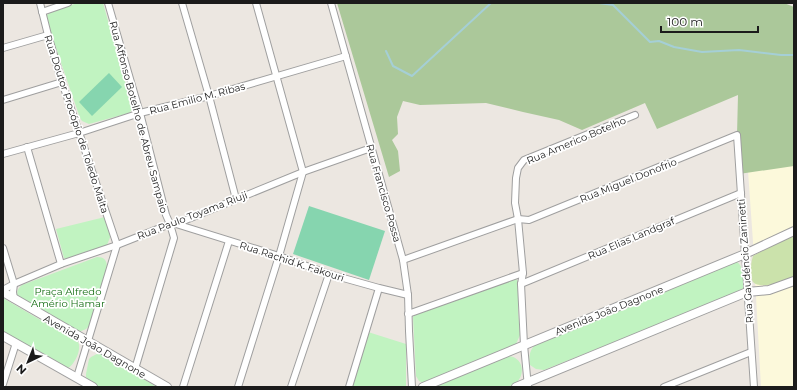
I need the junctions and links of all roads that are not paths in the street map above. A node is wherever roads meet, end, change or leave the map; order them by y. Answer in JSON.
{"nodes":[{"id":1,"x":40,"y":3,"type":"edge"},
{"id":2,"x":68,"y":3,"type":"edge"},
{"id":3,"x":108,"y":3,"type":"edge"},
{"id":4,"x":182,"y":3,"type":"edge"},
{"id":5,"x":256,"y":3,"type":"edge"},
{"id":6,"x":330,"y":3,"type":"edge"},
{"id":7,"x":42,"y":12,"type":"junction"},
{"id":8,"x":48,"y":35,"type":"junction"},
{"id":9,"x":3,"y":48,"type":"edge"},
{"id":10,"x":346,"y":56,"type":"junction"},
{"id":11,"x":277,"y":76,"type":"junction"},
{"id":12,"x":62,"y":82,"type":"junction"},
{"id":13,"x":209,"y":96,"type":"junction"},
{"id":14,"x":3,"y":100,"type":"edge"},
{"id":15,"x":140,"y":113,"type":"junction"},
{"id":16,"x":636,"y":115,"type":"dead end"},
{"id":17,"x":79,"y":133,"type":"junction"},
{"id":18,"x":737,"y":135,"type":"joint"},
{"id":19,"x":27,"y":147,"type":"junction"},
{"id":20,"x":371,"y":148,"type":"junction"},
{"id":21,"x":3,"y":154,"type":"edge"},
{"id":22,"x":303,"y":172,"type":"junction"},
{"id":23,"x":741,"y":193,"type":"junction"},
{"id":24,"x":236,"y":199,"type":"junction"},
{"id":25,"x":518,"y":219,"type":"junction"},
{"id":26,"x":173,"y":224,"type":"junction"},
{"id":27,"x":794,"y":231,"type":"edge"},
{"id":28,"x":229,"y":241,"type":"junction"},
{"id":29,"x":117,"y":245,"type":"junction"},
{"id":30,"x":3,"y":248,"type":"edge"},
{"id":31,"x":745,"y":254,"type":"junction"},
{"id":32,"x":279,"y":256,"type":"junction"},
{"id":33,"x":403,"y":260,"type":"junction"},
{"id":34,"x":61,"y":264,"type":"junction"},
{"id":35,"x":523,"y":273,"type":"junction"},
{"id":36,"x":329,"y":274,"type":"junction"},
{"id":37,"x":794,"y":282,"type":"edge"},
{"id":38,"x":14,"y":284,"type":"junction"},
{"id":39,"x":521,"y":284,"type":"junction"},
{"id":40,"x":379,"y":288,"type":"junction"},
{"id":41,"x":3,"y":291,"type":"edge"},
{"id":42,"x":747,"y":292,"type":"junction"},
{"id":43,"x":408,"y":295,"type":"junction"},
{"id":44,"x":14,"y":298,"type":"junction"},
{"id":45,"x":408,"y":314,"type":"junction"},
{"id":46,"x":3,"y":336,"type":"edge"},
{"id":47,"x":88,"y":342,"type":"junction"},
{"id":48,"x":16,"y":344,"type":"junction"},
{"id":49,"x":524,"y":344,"type":"junction"},
{"id":50,"x":751,"y":352,"type":"junction"},
{"id":51,"x":135,"y":369,"type":"junction"},
{"id":52,"x":76,"y":378,"type":"junction"},
{"id":53,"x":3,"y":384,"type":"edge"},
{"id":54,"x":528,"y":385,"type":"edge"},
{"id":55,"x":93,"y":387,"type":"edge"},
{"id":56,"x":167,"y":387,"type":"edge"},
{"id":57,"x":183,"y":387,"type":"edge"},
{"id":58,"x":238,"y":387,"type":"edge"},
{"id":59,"x":291,"y":387,"type":"edge"},
{"id":60,"x":349,"y":387,"type":"edge"},
{"id":61,"x":412,"y":387,"type":"edge"},
{"id":62,"x":423,"y":387,"type":"edge"},
{"id":63,"x":516,"y":387,"type":"edge"},
{"id":64,"x":664,"y":387,"type":"edge"},
{"id":65,"x":754,"y":387,"type":"edge"}],
"edges":[{"from":1,"to":7,"type":"street","name":"Rua Doutor Procópio de Toledo Malta"},
{"from":2,"to":7,"type":"street"},
{"from":3,"to":15,"type":"street","name":"Rua Affonso Botelho de Abreu Sampaio"},
{"from":4,"to":13,"type":"street"},
{"from":5,"to":11,"type":"street"},
{"from":6,"to":10,"type":"street","name":"Rua Francisco Possa"},
{"from":7,"to":8,"type":"street","name":"Rua Doutor Procópio de Toledo Malta"},
{"from":8,"to":9,"type":"street"},
{"from":8,"to":12,"type":"street","name":"Rua Doutor Procópio de Toledo Malta"},
{"from":10,"to":11,"type":"street","name":"Rua Emilio M. Ribas"},
{"from":10,"to":20,"type":"street","name":"Rua Francisco Possa"},
{"from":11,"to":13,"type":"street","name":"Rua Emilio M. Ribas"},
{"from":11,"to":22,"type":"street"},
{"from":12,"to":14,"type":"street"},
{"from":12,"to":17,"type":"street","name":"Rua Doutor Procópio de Toledo Malta"},
{"from":13,"to":15,"type":"street","name":"Rua Emilio M. Ribas"},
{"from":13,"to":24,"type":"street"},
{"from":15,"to":17,"type":"street","name":"Rua Emilio M. Ribas"},
{"from":15,"to":26,"type":"street","name":"Rua Affonso Botelho de Abreu Sampaio"},
{"from":16,"to":25,"type":"street","name":"Rua Americo Botelho"},
{"from":17,"to":19,"type":"street","name":"Rua Emilio M. Ribas"},
{"from":17,"to":29,"type":"street","name":"Rua Doutor Procópio de Toledo Malta"},
{"from":18,"to":23,"type":"street","name":"Rua Gaudéncio Zaninetti"},
{"from":18,"to":25,"type":"street","name":"Rua Miguel Donofrio"},
{"from":19,"to":21,"type":"street","name":"Rua Emilio M. Ribas"},
{"from":19,"to":34,"type":"street"},
{"from":20,"to":22,"type":"street","name":"Rua Paulo Toyama Riuji"},
{"from":20,"to":33,"type":"street","name":"Rua Francisco Possa"},
{"from":22,"to":24,"type":"street","name":"Rua Paulo Toyama Riuji"},
{"from":22,"to":32,"type":"street"},
{"from":23,"to":31,"type":"street","name":"Rua Gaudéncio Zaninetti"},
{"from":23,"to":39,"type":"street","name":"Rua Elias Landgraf"},
{"from":24,"to":26,"type":"street","name":"Rua Paulo Toyama Riuji"},
{"from":25,"to":33,"type":"street","name":"Rua Miguel Donofrio"},
{"from":25,"to":35,"type":"street"},
{"from":26,"to":28,"type":"street","name":"Rua Rachid K. Fakouri"},
{"from":26,"to":29,"type":"street","name":"Rua Paulo Toyama Riuji"},
{"from":26,"to":51,"type":"street","name":"Rua Affonso Botelho de Abreu Sampaio"},
{"from":27,"to":31,"type":"street","name":"Avenida João Dagnone"},
{"from":28,"to":32,"type":"street","name":"Rua Rachid K. Fakouri"},
{"from":28,"to":57,"type":"street"},
{"from":29,"to":34,"type":"street","name":"Rua Paulo Toyama Riuji"},
{"from":29,"to":47,"type":"street"},
{"from":30,"to":38,"type":"street"},
{"from":31,"to":42,"type":"street","name":"Rua Gaudéncio Zaninetti"},
{"from":31,"to":49,"type":"street","name":"Avenida João Dagnone"},
{"from":32,"to":36,"type":"street","name":"Rua Rachid K. Fakouri"},
{"from":32,"to":58,"type":"street"},
{"from":33,"to":43,"type":"street","name":"Rua Francisco Possa"},
{"from":34,"to":38,"type":"street","name":"Rua Paulo Toyama Riuji"},
{"from":35,"to":39,"type":"street"},
{"from":35,"to":45,"type":"street"},
{"from":36,"to":40,"type":"street","name":"Rua Rachid K. Fakouri"},
{"from":36,"to":59,"type":"street"},
{"from":37,"to":42,"type":"street"},
{"from":38,"to":41,"type":"street","name":"Rua Paulo Toyama Riuji"},
{"from":38,"to":44,"type":"street"},
{"from":39,"to":49,"type":"street"},
{"from":40,"to":43,"type":"street","name":"Rua Rachid K. Fakouri"},
{"from":40,"to":60,"type":"street"},
{"from":41,"to":44,"type":"street","name":"Avenida João Dagnone"},
{"from":42,"to":50,"type":"street","name":"Rua Gaudéncio Zaninetti"},
{"from":42,"to":54,"type":"street"},
{"from":43,"to":45,"type":"street","name":"Rua Francisco Possa"},
{"from":44,"to":47,"type":"street","name":"Avenida João Dagnone"},
{"from":45,"to":61,"type":"street","name":"Rua Francisco Possa"},
{"from":46,"to":48,"type":"street"},
{"from":47,"to":51,"type":"street","name":"Avenida João Dagnone"},
{"from":47,"to":52,"type":"street"},
{"from":48,"to":52,"type":"street"},
{"from":48,"to":53,"type":"street"},
{"from":49,"to":54,"type":"street"},
{"from":49,"to":62,"type":"street","name":"Avenida João Dagnone"},
{"from":50,"to":64,"type":"street"},
{"from":50,"to":65,"type":"street","name":"Rua Gaudéncio Zaninetti"},
{"from":51,"to":56,"type":"street","name":"Avenida João Dagnone"},
{"from":52,"to":55,"type":"street"},
{"from":54,"to":63,"type":"street"}]}
